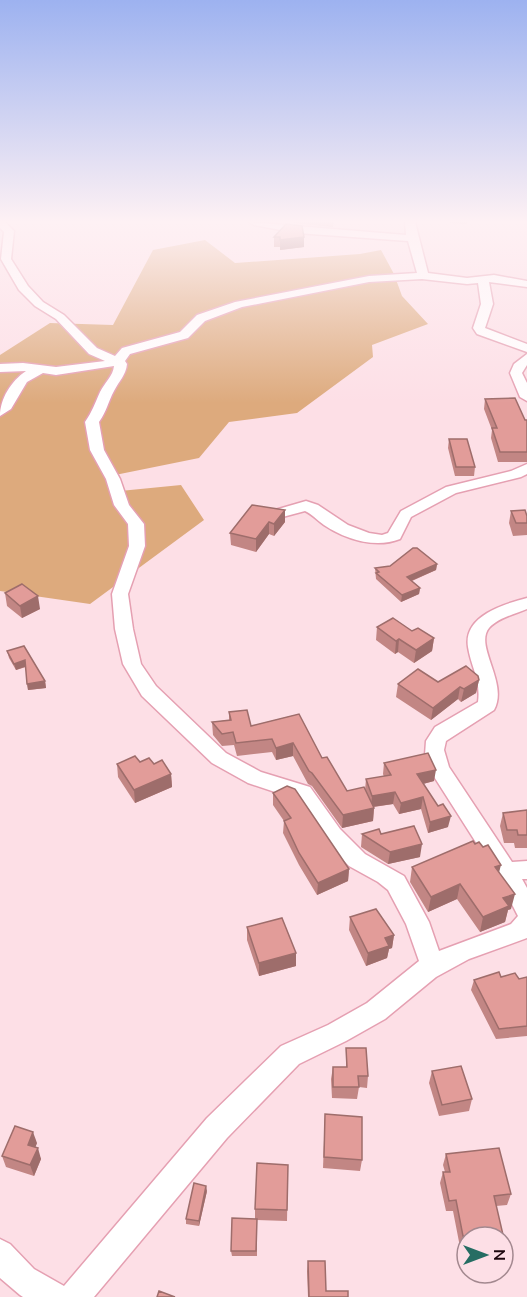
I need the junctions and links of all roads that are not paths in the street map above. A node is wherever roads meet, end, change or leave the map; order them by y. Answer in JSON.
{"nodes":[{"id":1,"x":20,"y":283,"type":"edge"},
{"id":2,"x":351,"y":283,"type":"edge"},
{"id":3,"x":483,"y":283,"type":"edge"},
{"id":4,"x":511,"y":341,"type":"junction"},
{"id":5,"x":527,"y":342,"type":"edge"},
{"id":6,"x":527,"y":348,"type":"edge"},
{"id":7,"x":527,"y":358,"type":"edge"},
{"id":8,"x":117,"y":361,"type":"junction"},
{"id":9,"x":0,"y":368,"type":"edge"},
{"id":10,"x":39,"y":370,"type":"junction"},
{"id":11,"x":527,"y":397,"type":"edge"},
{"id":12,"x":0,"y":412,"type":"edge"},
{"id":13,"x":523,"y":473,"type":"edge"},
{"id":14,"x":257,"y":512,"type":"edge"},
{"id":15,"x":527,"y":603,"type":"edge"},
{"id":16,"x":516,"y":870,"type":"edge"},
{"id":17,"x":527,"y":910,"type":"edge"},
{"id":18,"x":527,"y":922,"type":"edge"},
{"id":19,"x":433,"y":966,"type":"junction"},
{"id":20,"x":0,"y":1254,"type":"edge"},
{"id":21,"x":54,"y":1297,"type":"edge"},
{"id":22,"x":75,"y":1297,"type":"edge"}],
"edges":[{"from":1,"to":8,"type":"street"},
{"from":2,"to":8,"type":"street"},
{"from":3,"to":4,"type":"street"},
{"from":4,"to":5,"type":"street"},
{"from":4,"to":6,"type":"street"},
{"from":7,"to":11,"type":"street"},
{"from":8,"to":10,"type":"street"},
{"from":8,"to":19,"type":"street"},
{"from":9,"to":10,"type":"street"},
{"from":10,"to":12,"type":"street"},
{"from":13,"to":14,"type":"street"},
{"from":15,"to":16,"type":"street"},
{"from":16,"to":17,"type":"street"},
{"from":18,"to":19,"type":"street"},
{"from":19,"to":22,"type":"street"},
{"from":20,"to":21,"type":"street"}]}
